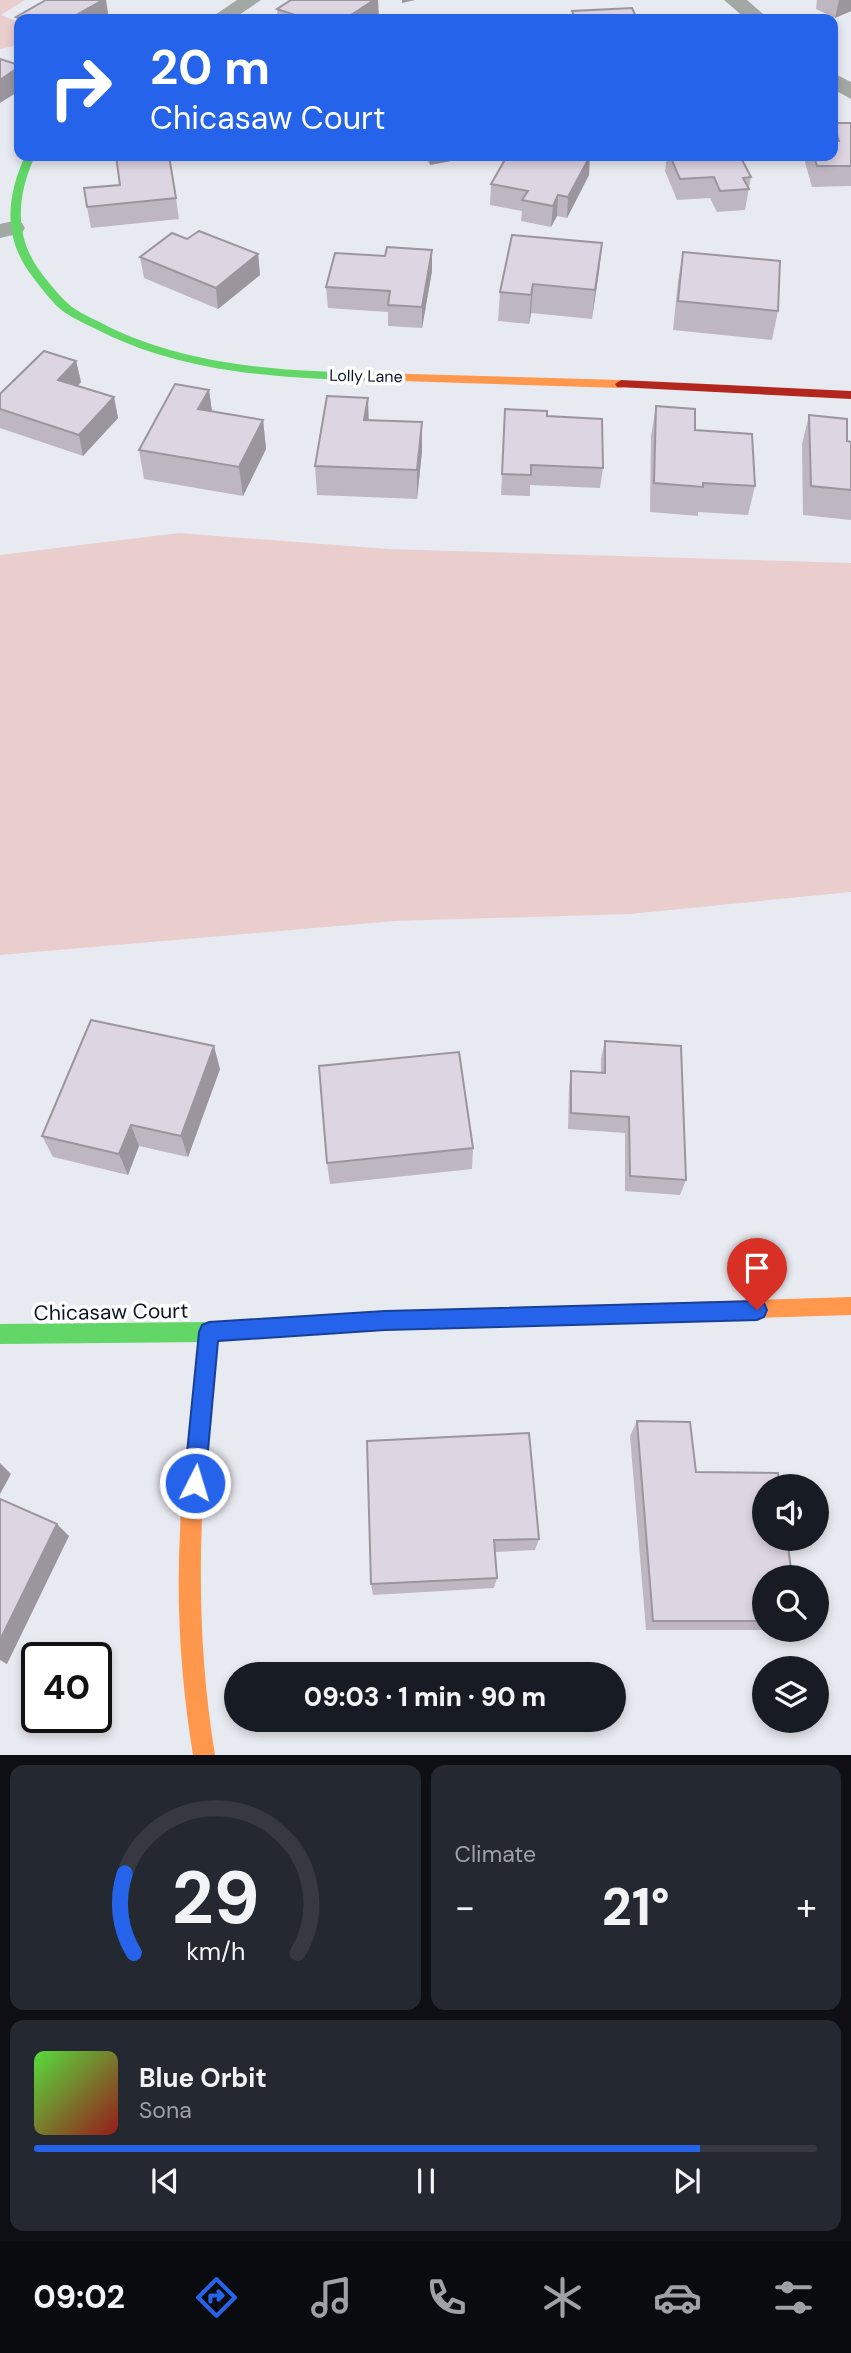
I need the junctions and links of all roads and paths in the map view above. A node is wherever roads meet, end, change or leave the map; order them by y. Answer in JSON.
{"nodes":[{"id":1,"x":251,"y":0,"type":"edge"},
{"id":2,"x":734,"y":0,"type":"edge"},
{"id":3,"x":227,"y":14,"type":"edge"},
{"id":4,"x":752,"y":14,"type":"edge"},
{"id":5,"x":28,"y":161,"type":"edge"},
{"id":6,"x":7,"y":229,"type":"edge"},
{"id":7,"x":851,"y":396,"type":"edge"},
{"id":8,"x":851,"y":1306,"type":"edge"},
{"id":9,"x":209,"y":1332,"type":"junction"},
{"id":10,"x":0,"y":1334,"type":"edge"},
{"id":11,"x":204,"y":1755,"type":"edge"}],
"edges":[{"from":1,"to":3,"type":"street"},
{"from":2,"to":4,"type":"street"},
{"from":5,"to":6,"type":"street","name":"Lolly Lane"},
{"from":6,"to":7,"type":"street","name":"Lolly Lane"},
{"from":8,"to":9,"type":"street","name":"Chicasaw Court"},
{"from":9,"to":10,"type":"street","name":"Chicasaw Court"},
{"from":9,"to":11,"type":"street"}]}
